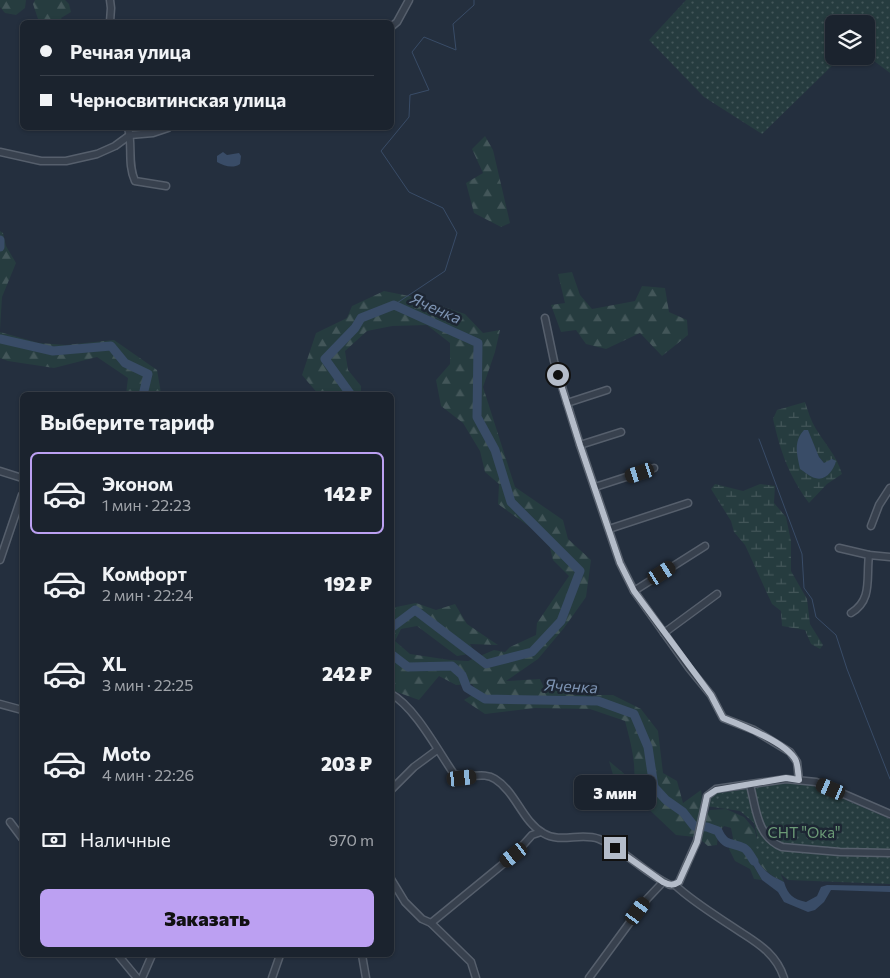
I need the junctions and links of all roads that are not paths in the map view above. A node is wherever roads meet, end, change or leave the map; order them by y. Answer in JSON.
{"nodes":[{"id":1,"x":110,"y":0,"type":"edge"},
{"id":2,"x":409,"y":0,"type":"edge"},
{"id":3,"x":110,"y":20,"type":"edge"},
{"id":4,"x":394,"y":24,"type":"edge"},
{"id":5,"x":129,"y":130,"type":"edge"},
{"id":6,"x":162,"y":130,"type":"edge"},
{"id":7,"x":130,"y":135,"type":"junction"},
{"id":8,"x":0,"y":152,"type":"edge"},
{"id":9,"x":166,"y":186,"type":"dead end"},
{"id":10,"x":545,"y":318,"type":"dead end"},
{"id":11,"x":607,"y":390,"type":"dead end"},
{"id":12,"x":567,"y":403,"type":"junction"},
{"id":13,"x":621,"y":432,"type":"dead end"},
{"id":14,"x":580,"y":445,"type":"junction"},
{"id":15,"x":654,"y":468,"type":"dead end"},
{"id":16,"x":0,"y":471,"type":"edge"},
{"id":17,"x":20,"y":477,"type":"edge"},
{"id":18,"x":595,"y":487,"type":"junction"},
{"id":19,"x":890,"y":488,"type":"edge"},
{"id":20,"x":20,"y":500,"type":"edge"},
{"id":21,"x":688,"y":502,"type":"dead end"},
{"id":22,"x":871,"y":526,"type":"dead end"},
{"id":23,"x":609,"y":529,"type":"junction"},
{"id":24,"x":705,"y":546,"type":"dead end"},
{"id":25,"x":839,"y":548,"type":"dead end"},
{"id":26,"x":2,"y":550,"type":"edge"},
{"id":27,"x":869,"y":555,"type":"junction"},
{"id":28,"x":890,"y":557,"type":"edge"},
{"id":29,"x":0,"y":560,"type":"edge"},
{"id":30,"x":634,"y":591,"type":"junction"},
{"id":31,"x":717,"y":594,"type":"dead end"},
{"id":32,"x":851,"y":613,"type":"dead end"},
{"id":33,"x":664,"y":632,"type":"junction"},
{"id":34,"x":394,"y":696,"type":"edge"},
{"id":35,"x":0,"y":704,"type":"edge"},
{"id":36,"x":20,"y":709,"type":"edge"},
{"id":37,"x":437,"y":750,"type":"junction"},
{"id":38,"x":799,"y":780,"type":"junction"},
{"id":39,"x":750,"y":785,"type":"junction"},
{"id":40,"x":394,"y":787,"type":"edge"},
{"id":41,"x":890,"y":814,"type":"edge"},
{"id":42,"x":10,"y":822,"type":"dead end"},
{"id":43,"x":541,"y":832,"type":"junction"},
{"id":44,"x":20,"y":835,"type":"edge"},
{"id":45,"x":890,"y":853,"type":"edge"},
{"id":46,"x":663,"y":882,"type":"junction"},
{"id":47,"x":394,"y":884,"type":"edge"},
{"id":48,"x":675,"y":885,"type":"junction"},
{"id":49,"x":431,"y":923,"type":"junction"},
{"id":50,"x":120,"y":957,"type":"edge"},
{"id":51,"x":151,"y":957,"type":"edge"},
{"id":52,"x":279,"y":957,"type":"edge"},
{"id":53,"x":362,"y":957,"type":"edge"},
{"id":54,"x":137,"y":978,"type":"edge"},
{"id":55,"x":142,"y":978,"type":"edge"},
{"id":56,"x":272,"y":978,"type":"edge"},
{"id":57,"x":366,"y":978,"type":"edge"},
{"id":58,"x":476,"y":978,"type":"edge"},
{"id":59,"x":589,"y":978,"type":"edge"},
{"id":60,"x":784,"y":978,"type":"edge"}],
"edges":[{"from":1,"to":3,"type":"street"},
{"from":2,"to":4,"type":"street"},
{"from":5,"to":7,"type":"street"},
{"from":6,"to":7,"type":"street"},
{"from":7,"to":8,"type":"street"},
{"from":7,"to":9,"type":"street"},
{"from":10,"to":12,"type":"street"},
{"from":11,"to":12,"type":"street"},
{"from":12,"to":14,"type":"street"},
{"from":13,"to":14,"type":"street"},
{"from":14,"to":18,"type":"street"},
{"from":15,"to":18,"type":"street"},
{"from":16,"to":17,"type":"street"},
{"from":18,"to":23,"type":"street"},
{"from":19,"to":22,"type":"street"},
{"from":20,"to":26,"type":"street"},
{"from":21,"to":23,"type":"street"},
{"from":23,"to":30,"type":"street"},
{"from":24,"to":30,"type":"street"},
{"from":25,"to":27,"type":"street"},
{"from":26,"to":29,"type":"street"},
{"from":27,"to":28,"type":"street"},
{"from":27,"to":32,"type":"street"},
{"from":30,"to":33,"type":"street"},
{"from":31,"to":33,"type":"street"},
{"from":33,"to":38,"type":"street"},
{"from":34,"to":37,"type":"street"},
{"from":35,"to":36,"type":"street"},
{"from":37,"to":40,"type":"street"},
{"from":37,"to":43,"type":"street"},
{"from":38,"to":39,"type":"street"},
{"from":38,"to":41,"type":"street"},
{"from":39,"to":45,"type":"street"},
{"from":39,"to":48,"type":"street"},
{"from":42,"to":44,"type":"street"},
{"from":43,"to":46,"type":"street"},
{"from":43,"to":49,"type":"street"},
{"from":46,"to":48,"type":"street"},
{"from":46,"to":59,"type":"street"},
{"from":47,"to":49,"type":"street"},
{"from":48,"to":60,"type":"street"},
{"from":49,"to":58,"type":"street"},
{"from":50,"to":54,"type":"street"},
{"from":51,"to":55,"type":"street"},
{"from":52,"to":56,"type":"street"},
{"from":53,"to":57,"type":"street"}]}
